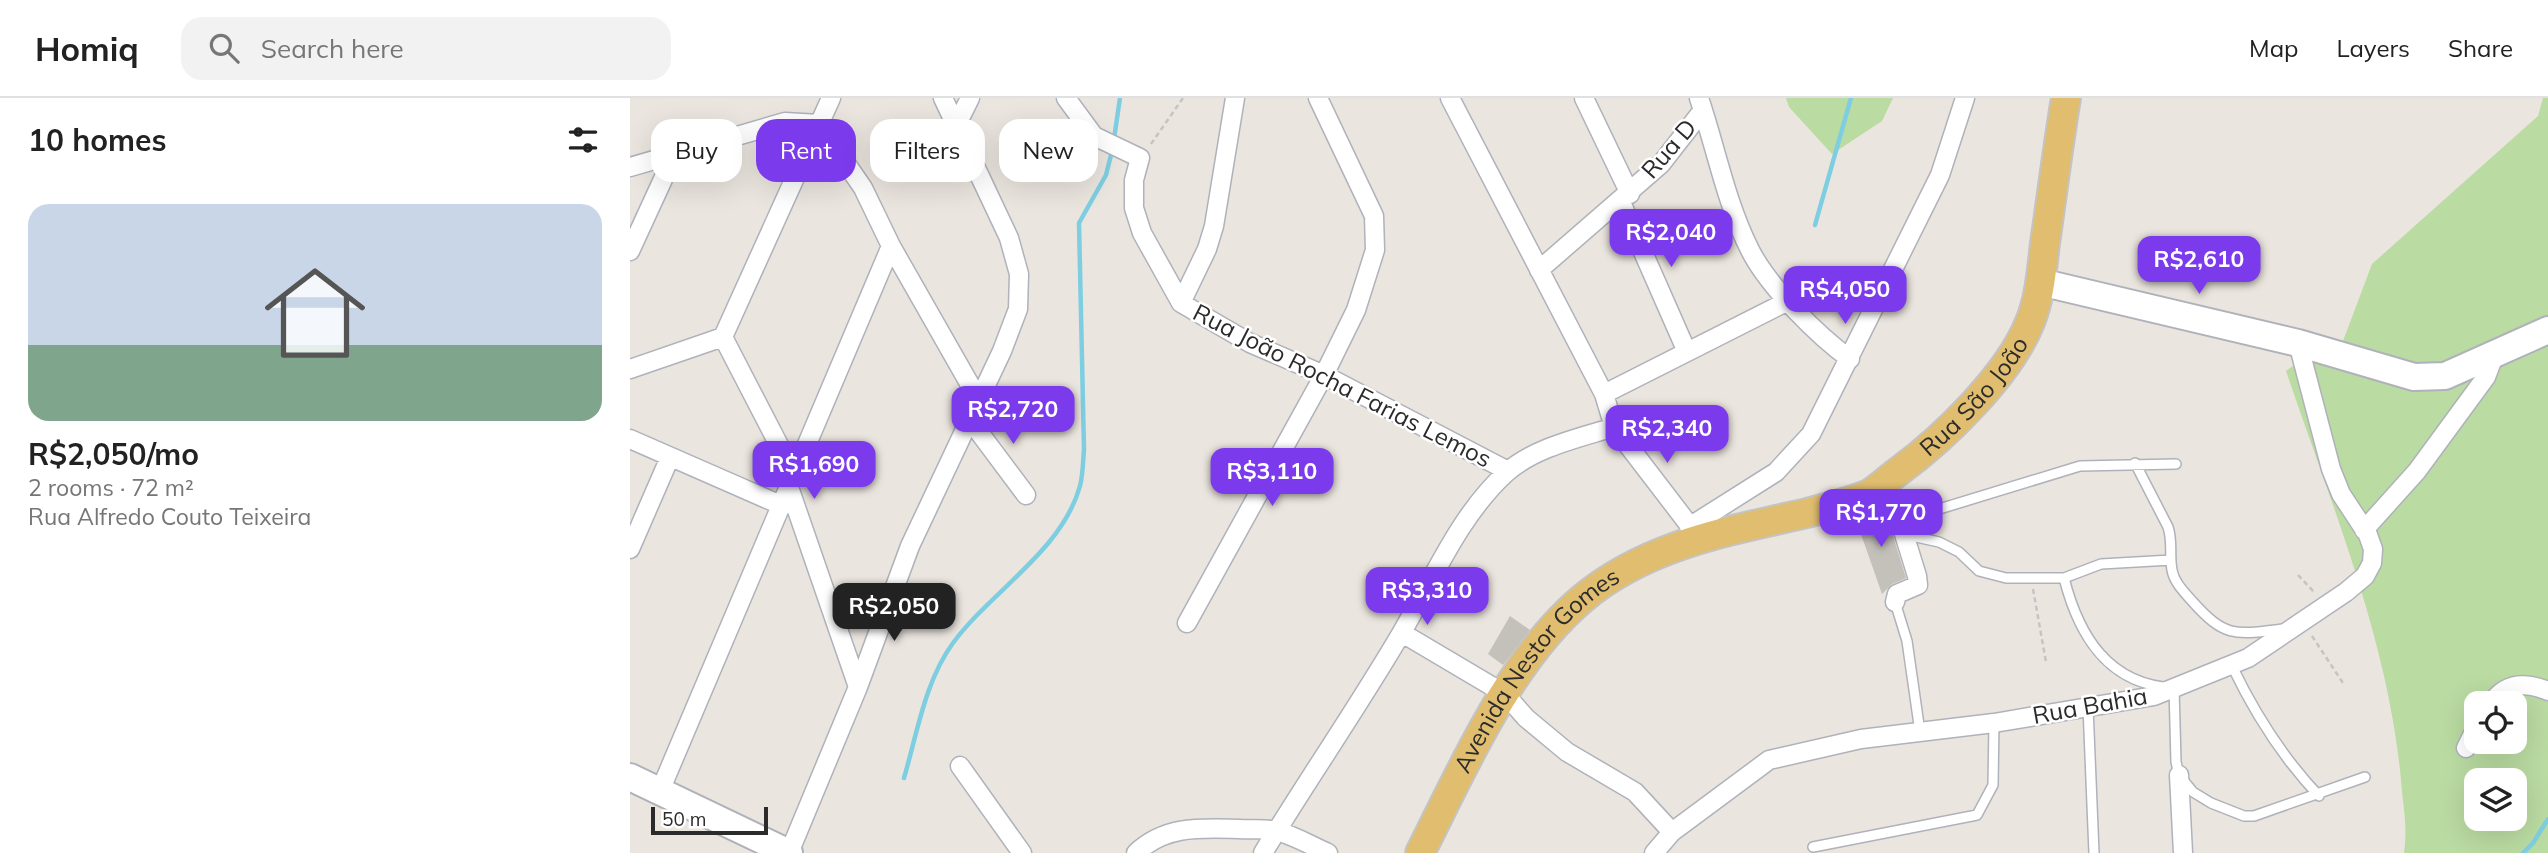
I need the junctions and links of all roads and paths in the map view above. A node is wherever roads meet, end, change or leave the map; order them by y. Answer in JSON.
{"nodes":[{"id":1,"x":831,"y":98,"type":"edge"},
{"id":2,"x":943,"y":98,"type":"edge"},
{"id":3,"x":970,"y":98,"type":"edge"},
{"id":4,"x":1066,"y":98,"type":"edge"},
{"id":5,"x":1183,"y":98,"type":"edge"},
{"id":6,"x":1235,"y":98,"type":"edge"},
{"id":7,"x":1318,"y":98,"type":"edge"},
{"id":8,"x":1450,"y":98,"type":"edge"},
{"id":9,"x":1584,"y":98,"type":"edge"},
{"id":10,"x":1965,"y":98,"type":"edge"},
{"id":11,"x":2066,"y":98,"type":"edge"},
{"id":12,"x":1701,"y":104,"type":"edge"},
{"id":13,"x":820,"y":119,"type":"edge"},
{"id":14,"x":954,"y":119,"type":"edge"},
{"id":15,"x":960,"y":119,"type":"edge"},
{"id":16,"x":1140,"y":158,"type":"junction"},
{"id":17,"x":651,"y":160,"type":"edge"},
{"id":18,"x":630,"y":167,"type":"edge"},
{"id":19,"x":856,"y":178,"type":"edge"},
{"id":20,"x":662,"y":182,"type":"edge"},
{"id":21,"x":792,"y":182,"type":"edge"},
{"id":22,"x":983,"y":182,"type":"edge"},
{"id":23,"x":1625,"y":198,"type":"junction"},
{"id":24,"x":891,"y":246,"type":"junction"},
{"id":25,"x":630,"y":251,"type":"edge"},
{"id":26,"x":1539,"y":270,"type":"junction"},
{"id":27,"x":2040,"y":282,"type":"junction"},
{"id":28,"x":1788,"y":301,"type":"junction"},
{"id":29,"x":1181,"y":303,"type":"junction"},
{"id":30,"x":2548,"y":330,"type":"edge"},
{"id":31,"x":723,"y":337,"type":"junction"},
{"id":32,"x":2298,"y":344,"type":"junction"},
{"id":33,"x":1687,"y":352,"type":"junction"},
{"id":34,"x":2494,"y":356,"type":"junction"},
{"id":35,"x":1850,"y":359,"type":"junction"},
{"id":36,"x":630,"y":369,"type":"edge"},
{"id":37,"x":1324,"y":375,"type":"junction"},
{"id":38,"x":1604,"y":394,"type":"junction"},
{"id":39,"x":978,"y":397,"type":"junction"},
{"id":40,"x":970,"y":420,"type":"junction"},
{"id":41,"x":1614,"y":426,"type":"junction"},
{"id":42,"x":630,"y":439,"type":"edge"},
{"id":43,"x":670,"y":457,"type":"junction"},
{"id":44,"x":2135,"y":463,"type":"junction"},
{"id":45,"x":2176,"y":464,"type":"dead end"},
{"id":46,"x":1508,"y":471,"type":"junction"},
{"id":47,"x":1875,"y":491,"type":"junction"},
{"id":48,"x":1026,"y":495,"type":"dead end"},
{"id":49,"x":786,"y":498,"type":"junction"},
{"id":50,"x":1903,"y":528,"type":"junction"},
{"id":51,"x":2364,"y":530,"type":"junction"},
{"id":52,"x":1695,"y":533,"type":"junction"},
{"id":53,"x":630,"y":549,"type":"edge"},
{"id":54,"x":2171,"y":560,"type":"junction"},
{"id":55,"x":2298,"y":575,"type":"dead end"},
{"id":56,"x":2064,"y":578,"type":"junction"},
{"id":57,"x":2031,"y":579,"type":"junction"},
{"id":58,"x":1895,"y":602,"type":"joint"},
{"id":59,"x":2326,"y":605,"type":"junction"},
{"id":60,"x":1187,"y":623,"type":"dead end"},
{"id":61,"x":2296,"y":625,"type":"junction"},
{"id":62,"x":1402,"y":633,"type":"junction"},
{"id":63,"x":2046,"y":662,"type":"dead end"},
{"id":64,"x":2232,"y":666,"type":"junction"},
{"id":65,"x":2343,"y":683,"type":"dead end"},
{"id":66,"x":858,"y":687,"type":"junction"},
{"id":67,"x":2174,"y":688,"type":"junction"},
{"id":68,"x":2502,"y":691,"type":"edge"},
{"id":69,"x":2548,"y":691,"type":"edge"},
{"id":70,"x":1505,"y":694,"type":"junction"},
{"id":71,"x":2088,"y":707,"type":"junction"},
{"id":72,"x":1994,"y":723,"type":"junction"},
{"id":73,"x":1920,"y":732,"type":"junction"},
{"id":74,"x":960,"y":766,"type":"dead end"},
{"id":75,"x":2179,"y":775,"type":"junction"},
{"id":76,"x":630,"y":777,"type":"edge"},
{"id":77,"x":2365,"y":777,"type":"dead end"},
{"id":78,"x":660,"y":791,"type":"junction"},
{"id":79,"x":2319,"y":796,"type":"junction"},
{"id":80,"x":1276,"y":831,"type":"junction"},
{"id":81,"x":1672,"y":832,"type":"junction"},
{"id":82,"x":1813,"y":847,"type":"dead end"},
{"id":83,"x":789,"y":853,"type":"edge"},
{"id":84,"x":1022,"y":853,"type":"edge"},
{"id":85,"x":1136,"y":853,"type":"edge"},
{"id":86,"x":1263,"y":853,"type":"edge"},
{"id":87,"x":1328,"y":853,"type":"edge"},
{"id":88,"x":1421,"y":853,"type":"edge"},
{"id":89,"x":1654,"y":853,"type":"edge"},
{"id":90,"x":2094,"y":853,"type":"edge"},
{"id":91,"x":2183,"y":853,"type":"edge"}],
"edges":[{"from":1,"to":13,"type":"street"},
{"from":2,"to":14,"type":"street"},
{"from":3,"to":15,"type":"street"},
{"from":4,"to":16,"type":"street"},
{"from":5,"to":16,"type":"path"},
{"from":6,"to":29,"type":"street"},
{"from":7,"to":37,"type":"street"},
{"from":8,"to":26,"type":"street"},
{"from":9,"to":23,"type":"street"},
{"from":10,"to":35,"type":"street"},
{"from":11,"to":27,"type":"main road","name":"Rua São João"},
{"from":12,"to":23,"type":"street","name":"Rua D"},
{"from":12,"to":28,"type":"street"},
{"from":16,"to":29,"type":"street","name":"Rua João Rocha Farias Lemos"},
{"from":17,"to":18,"type":"street"},
{"from":19,"to":24,"type":"street"},
{"from":20,"to":25,"type":"street"},
{"from":21,"to":31,"type":"street"},
{"from":22,"to":39,"type":"street"},
{"from":23,"to":26,"type":"street","name":"Rua D"},
{"from":23,"to":33,"type":"street"},
{"from":24,"to":39,"type":"street"},
{"from":24,"to":49,"type":"street"},
{"from":26,"to":38,"type":"street"},
{"from":27,"to":32,"type":"street"},
{"from":27,"to":47,"type":"main road","name":"Rua São João"},
{"from":28,"to":33,"type":"street"},
{"from":28,"to":35,"type":"street"},
{"from":29,"to":37,"type":"street","name":"Rua João Rocha Farias Lemos"},
{"from":30,"to":34,"type":"street"},
{"from":31,"to":36,"type":"street"},
{"from":31,"to":49,"type":"street"},
{"from":32,"to":34,"type":"street"},
{"from":32,"to":51,"type":"street","name":"Rua Bahia"},
{"from":33,"to":38,"type":"street"},
{"from":34,"to":51,"type":"street"},
{"from":35,"to":52,"type":"street"},
{"from":37,"to":46,"type":"street","name":"Rua João Rocha Farias Lemos"},
{"from":37,"to":60,"type":"street"},
{"from":38,"to":41,"type":"street"},
{"from":39,"to":40,"type":"street"},
{"from":40,"to":48,"type":"street"},
{"from":40,"to":66,"type":"street"},
{"from":41,"to":46,"type":"street"},
{"from":41,"to":52,"type":"street"},
{"from":42,"to":43,"type":"street"},
{"from":43,"to":49,"type":"street"},
{"from":43,"to":53,"type":"street"},
{"from":44,"to":45,"type":"lane"},
{"from":44,"to":50,"type":"lane"},
{"from":44,"to":54,"type":"lane"},
{"from":46,"to":62,"type":"street"},
{"from":47,"to":50,"type":"street"},
{"from":47,"to":52,"type":"main road","name":"Rua São João"},
{"from":49,"to":66,"type":"street"},
{"from":49,"to":78,"type":"street"},
{"from":50,"to":57,"type":"lane"},
{"from":50,"to":58,"type":"street"},
{"from":51,"to":59,"type":"street","name":"Rua Bahia"},
{"from":52,"to":70,"type":"main road","name":"Avenida Nestor Gomes"},
{"from":54,"to":56,"type":"lane"},
{"from":54,"to":61,"type":"lane"},
{"from":55,"to":59,"type":"path"},
{"from":56,"to":57,"type":"lane"},
{"from":56,"to":67,"type":"lane"},
{"from":57,"to":63,"type":"path"},
{"from":58,"to":73,"type":"lane"},
{"from":59,"to":61,"type":"street","name":"Rua Bahia"},
{"from":61,"to":64,"type":"street","name":"Rua Bahia"},
{"from":61,"to":65,"type":"path"},
{"from":62,"to":70,"type":"street"},
{"from":62,"to":80,"type":"street"},
{"from":64,"to":67,"type":"street","name":"Rua Bahia"},
{"from":64,"to":79,"type":"lane"},
{"from":66,"to":83,"type":"street"},
{"from":67,"to":71,"type":"street","name":"Rua Bahia"},
{"from":67,"to":75,"type":"lane"},
{"from":68,"to":69,"type":"street"},
{"from":70,"to":81,"type":"street"},
{"from":70,"to":88,"type":"main road","name":"Avenida Nestor Gomes"},
{"from":71,"to":72,"type":"street","name":"Rua Bahia"},
{"from":71,"to":90,"type":"lane"},
{"from":72,"to":73,"type":"street","name":"Rua Bahia"},
{"from":72,"to":82,"type":"lane"},
{"from":73,"to":81,"type":"street","name":"Rua Bahia"},
{"from":74,"to":84,"type":"street"},
{"from":75,"to":79,"type":"lane"},
{"from":75,"to":91,"type":"street"},
{"from":76,"to":78,"type":"street"},
{"from":77,"to":79,"type":"lane"},
{"from":78,"to":83,"type":"street"},
{"from":80,"to":85,"type":"street"},
{"from":80,"to":86,"type":"street"},
{"from":80,"to":87,"type":"street"},
{"from":81,"to":89,"type":"street","name":"Rua Bahia"}]}
